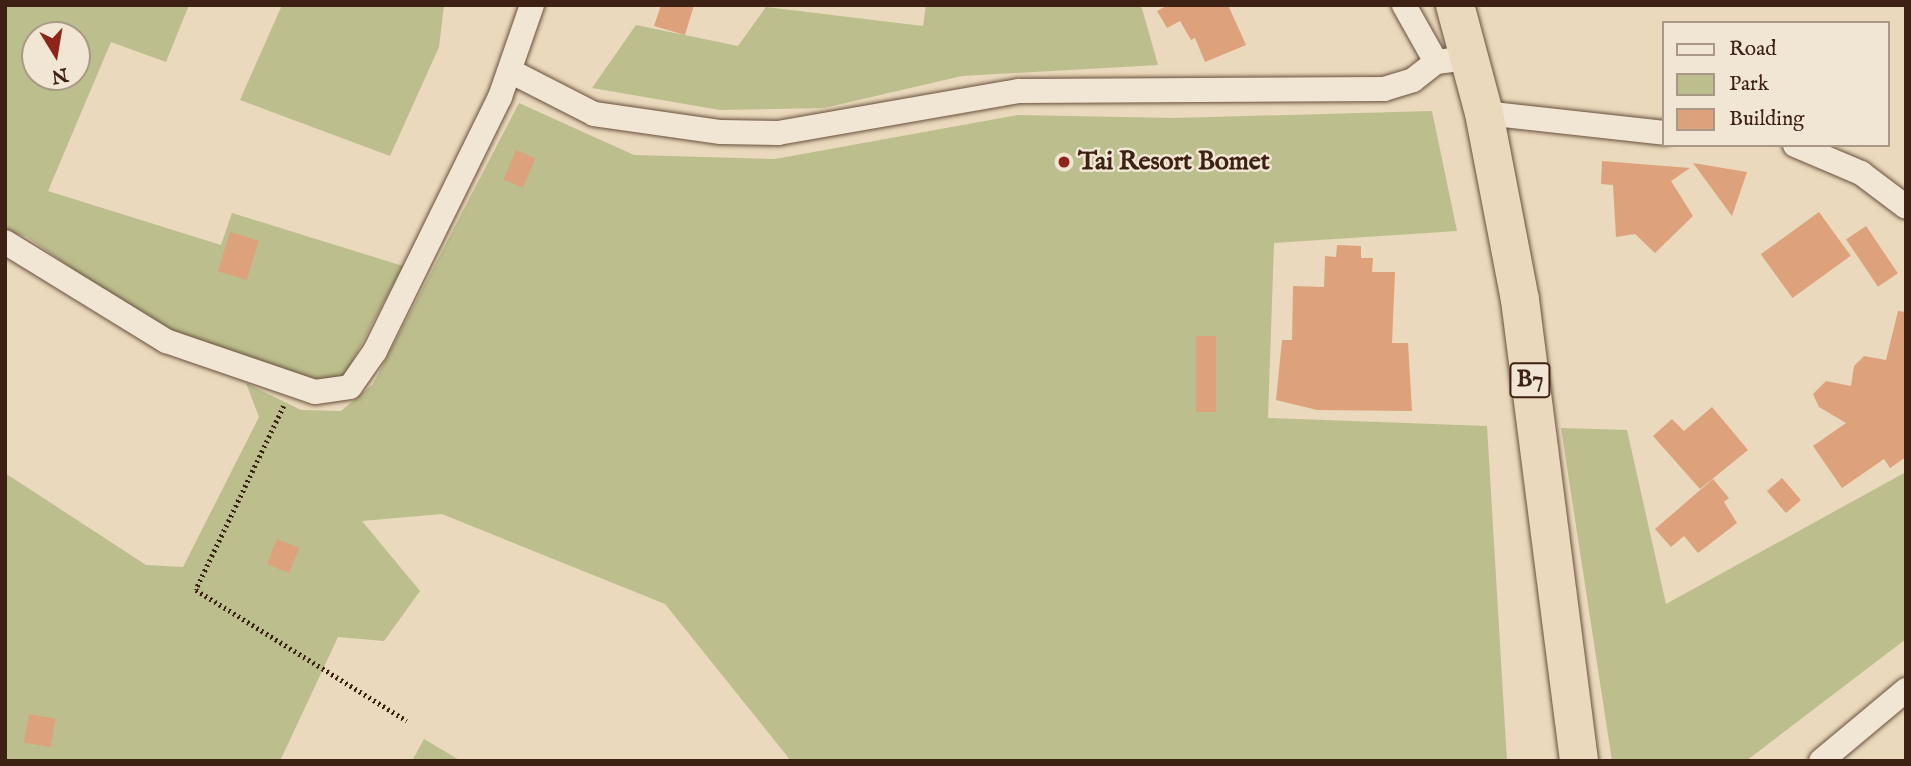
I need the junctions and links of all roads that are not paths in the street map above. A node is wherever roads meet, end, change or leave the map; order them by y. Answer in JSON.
{"nodes":[{"id":1,"x":532,"y":5,"type":"edge"},
{"id":2,"x":1404,"y":5,"type":"edge"},
{"id":3,"x":1454,"y":5,"type":"edge"},
{"id":4,"x":1453,"y":60,"type":"junction"},
{"id":5,"x":512,"y":72,"type":"junction"},
{"id":6,"x":1484,"y":113,"type":"junction"},
{"id":7,"x":1662,"y":133,"type":"edge"},
{"id":8,"x":1800,"y":147,"type":"edge"},
{"id":9,"x":1906,"y":207,"type":"edge"},
{"id":10,"x":5,"y":242,"type":"edge"},
{"id":11,"x":1906,"y":690,"type":"edge"},
{"id":12,"x":1579,"y":761,"type":"edge"},
{"id":13,"x":1821,"y":761,"type":"edge"}],
"edges":[{"from":1,"to":5,"type":"street"},
{"from":2,"to":4,"type":"street"},
{"from":3,"to":4,"type":"highway","number":"B7"},
{"from":4,"to":5,"type":"street"},
{"from":4,"to":6,"type":"highway","number":"B7"},
{"from":5,"to":10,"type":"street"},
{"from":6,"to":7,"type":"street"},
{"from":6,"to":12,"type":"highway","number":"B7"},
{"from":8,"to":9,"type":"street"},
{"from":11,"to":13,"type":"street"}]}
